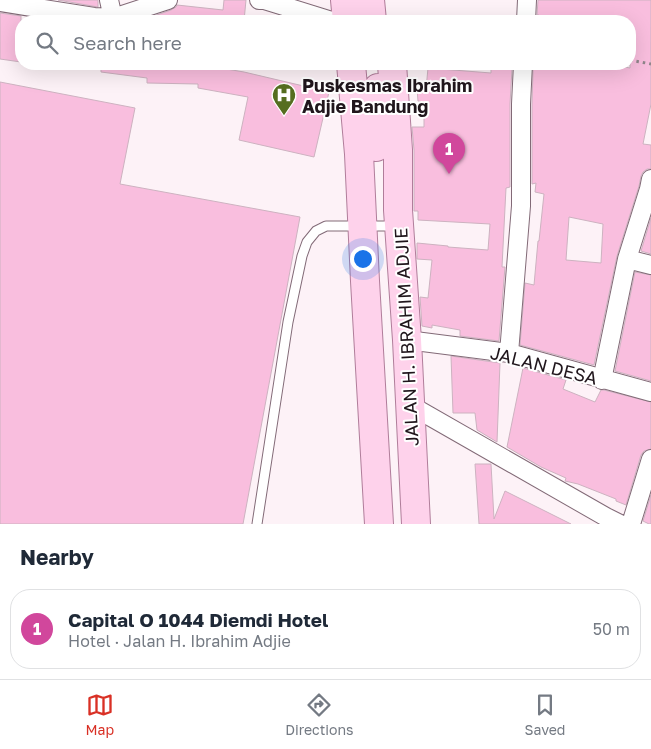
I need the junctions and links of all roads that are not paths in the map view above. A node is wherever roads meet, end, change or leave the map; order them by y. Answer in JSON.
{"nodes":[{"id":1,"x":109,"y":0,"type":"edge"},
{"id":2,"x":168,"y":0,"type":"edge"},
{"id":3,"x":259,"y":0,"type":"edge"},
{"id":4,"x":345,"y":0,"type":"edge"},
{"id":5,"x":359,"y":0,"type":"edge"},
{"id":6,"x":370,"y":0,"type":"edge"},
{"id":7,"x":388,"y":0,"type":"edge"},
{"id":8,"x":527,"y":0,"type":"edge"},
{"id":9,"x":0,"y":2,"type":"edge"},
{"id":10,"x":76,"y":15,"type":"edge"},
{"id":11,"x":115,"y":15,"type":"edge"},
{"id":12,"x":130,"y":15,"type":"edge"},
{"id":13,"x":313,"y":15,"type":"edge"},
{"id":14,"x":346,"y":15,"type":"edge"},
{"id":15,"x":360,"y":15,"type":"edge"},
{"id":16,"x":371,"y":15,"type":"edge"},
{"id":17,"x":389,"y":15,"type":"edge"},
{"id":18,"x":526,"y":15,"type":"edge"},
{"id":19,"x":353,"y":70,"type":"edge"},
{"id":20,"x":391,"y":70,"type":"edge"},
{"id":21,"x":523,"y":70,"type":"edge"},
{"id":22,"x":371,"y":76,"type":"edge"},
{"id":23,"x":378,"y":150,"type":"junction"},
{"id":24,"x":650,"y":186,"type":"edge"},
{"id":25,"x":381,"y":226,"type":"junction"},
{"id":26,"x":627,"y":260,"type":"junction"},
{"id":27,"x":651,"y":265,"type":"edge"},
{"id":28,"x":364,"y":281,"type":"junction"},
{"id":29,"x":394,"y":350,"type":"junction"},
{"id":30,"x":509,"y":353,"type":"junction"},
{"id":31,"x":602,"y":380,"type":"junction"},
{"id":32,"x":651,"y":392,"type":"edge"},
{"id":33,"x":410,"y":405,"type":"junction"},
{"id":34,"x":651,"y":459,"type":"edge"},
{"id":35,"x":611,"y":522,"type":"edge"},
{"id":36,"x":256,"y":524,"type":"edge"},
{"id":37,"x":379,"y":524,"type":"edge"},
{"id":38,"x":396,"y":524,"type":"edge"},
{"id":39,"x":416,"y":524,"type":"edge"},
{"id":40,"x":631,"y":524,"type":"edge"}],
"edges":[{"from":1,"to":11,"type":"street"},
{"from":2,"to":12,"type":"street"},
{"from":3,"to":13,"type":"street"},
{"from":4,"to":14,"type":"main road"},
{"from":5,"to":15,"type":"main road"},
{"from":6,"to":16,"type":"main road"},
{"from":7,"to":17,"type":"main road"},
{"from":8,"to":18,"type":"street"},
{"from":9,"to":10,"type":"street"},
{"from":19,"to":23,"type":"main road"},
{"from":20,"to":23,"type":"main road"},
{"from":21,"to":30,"type":"street"},
{"from":22,"to":23,"type":"main road"},
{"from":23,"to":25,"type":"main road"},
{"from":24,"to":26,"type":"street"},
{"from":25,"to":28,"type":"main road"},
{"from":25,"to":29,"type":"main road"},
{"from":25,"to":29,"type":"main road","name":"JALAN H. IBRAHIM ADJIE"},
{"from":25,"to":36,"type":"lane"},
{"from":26,"to":27,"type":"street"},
{"from":26,"to":31,"type":"street"},
{"from":28,"to":29,"type":"main road"},
{"from":28,"to":37,"type":"main road"},
{"from":29,"to":30,"type":"street","name":"JALAN DESA"},
{"from":29,"to":33,"type":"main road","name":"JALAN H. IBRAHIM ADJIE"},
{"from":29,"to":38,"type":"main road"},
{"from":30,"to":31,"type":"street","name":"JALAN DESA"},
{"from":31,"to":32,"type":"street","name":"JALAN DESA"},
{"from":33,"to":35,"type":"street"},
{"from":33,"to":39,"type":"main road","name":"JALAN H. IBRAHIM ADJIE"},
{"from":34,"to":40,"type":"street"}]}
